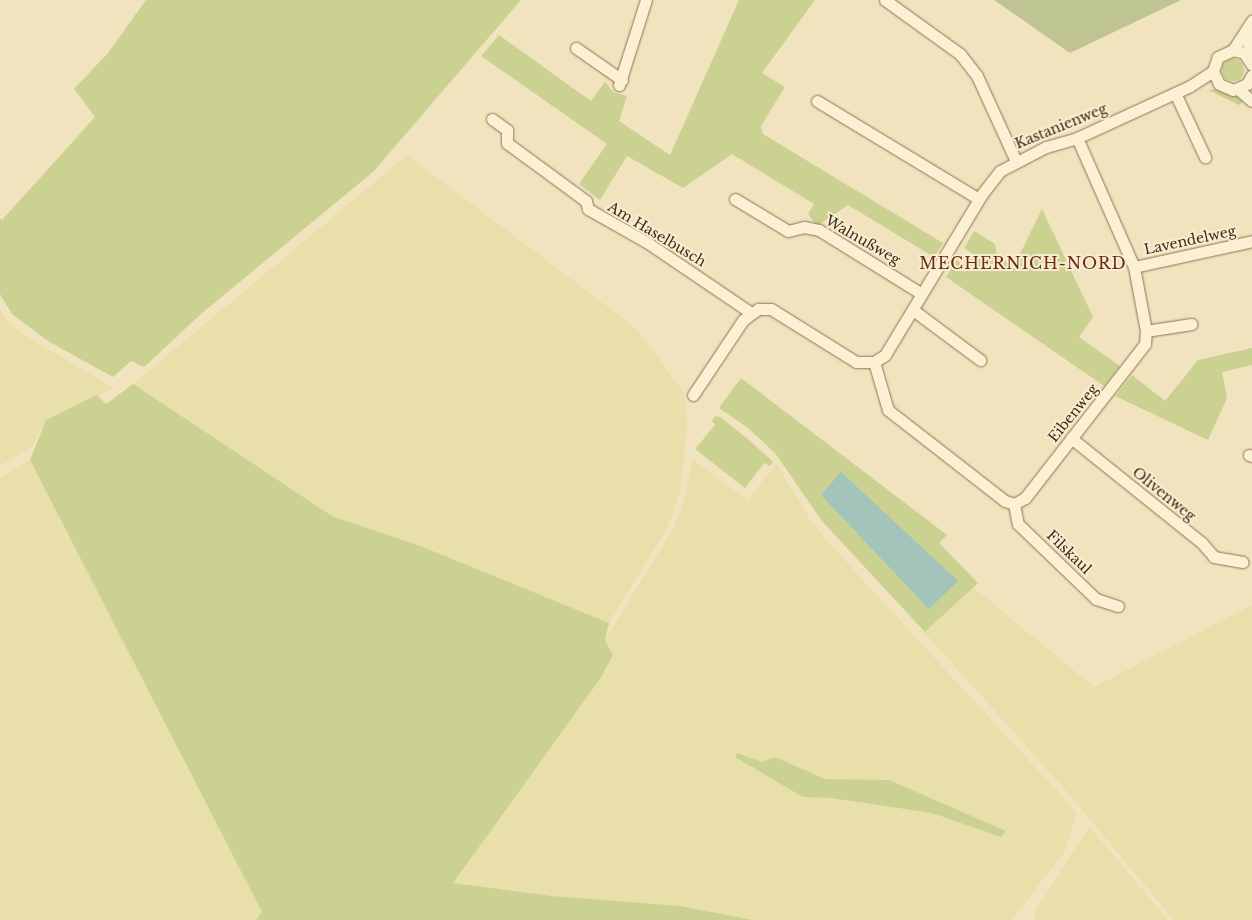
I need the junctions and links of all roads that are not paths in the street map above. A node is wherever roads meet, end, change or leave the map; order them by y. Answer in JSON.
{"nodes":[{"id":1,"x":646,"y":0,"type":"edge"},
{"id":2,"x":885,"y":0,"type":"edge"},
{"id":3,"x":1251,"y":24,"type":"edge"},
{"id":4,"x":576,"y":48,"type":"dead end"},
{"id":5,"x":1233,"y":50,"type":"junction"},
{"id":6,"x":1250,"y":61,"type":"edge"},
{"id":7,"x":1213,"y":72,"type":"junction"},
{"id":8,"x":1251,"y":79,"type":"edge"},
{"id":9,"x":1219,"y":84,"type":"junction"},
{"id":10,"x":1190,"y":86,"type":"junction"},
{"id":11,"x":1238,"y":89,"type":"junction"},
{"id":12,"x":1175,"y":93,"type":"junction"},
{"id":13,"x":817,"y":101,"type":"dead end"},
{"id":14,"x":1252,"y":101,"type":"edge"},
{"id":15,"x":492,"y":118,"type":"dead end"},
{"id":16,"x":1078,"y":138,"type":"junction"},
{"id":17,"x":1205,"y":157,"type":"dead end"},
{"id":18,"x":1016,"y":161,"type":"junction"},
{"id":19,"x":735,"y":198,"type":"dead end"},
{"id":20,"x":979,"y":198,"type":"junction"},
{"id":21,"x":1252,"y":242,"type":"edge"},
{"id":22,"x":1134,"y":267,"type":"junction"},
{"id":23,"x":922,"y":294,"type":"junction"},
{"id":24,"x":913,"y":310,"type":"junction"},
{"id":25,"x":750,"y":312,"type":"junction"},
{"id":26,"x":1191,"y":324,"type":"dead end"},
{"id":27,"x":1146,"y":331,"type":"junction"},
{"id":28,"x":980,"y":360,"type":"dead end"},
{"id":29,"x":874,"y":362,"type":"junction"},
{"id":30,"x":693,"y":395,"type":"dead end"},
{"id":31,"x":1071,"y":438,"type":"junction"},
{"id":32,"x":1014,"y":504,"type":"junction"},
{"id":33,"x":1243,"y":562,"type":"dead end"},
{"id":34,"x":1118,"y":606,"type":"dead end"}],
"edges":[{"from":1,"to":4,"type":"street"},
{"from":2,"to":18,"type":"street"},
{"from":3,"to":5,"type":"street","name":"Kastanienweg"},
{"from":3,"to":6,"type":"street"},
{"from":5,"to":6,"type":"street"},
{"from":5,"to":7,"type":"street","name":"Kastanienweg"},
{"from":7,"to":9,"type":"street"},
{"from":7,"to":10,"type":"street","name":"Kastanienweg"},
{"from":8,"to":11,"type":"street"},
{"from":9,"to":10,"type":"street","name":"Kastanienweg"},
{"from":9,"to":11,"type":"street","name":"Kastanienweg"},
{"from":10,"to":12,"type":"street","name":"Kastanienweg"},
{"from":11,"to":14,"type":"street"},
{"from":12,"to":16,"type":"street","name":"Kastanienweg"},
{"from":12,"to":17,"type":"street"},
{"from":13,"to":20,"type":"street"},
{"from":15,"to":25,"type":"street","name":"Am Haselbusch"},
{"from":16,"to":18,"type":"street","name":"Kastanienweg"},
{"from":16,"to":22,"type":"street"},
{"from":18,"to":20,"type":"street","name":"Kastanienweg"},
{"from":19,"to":23,"type":"street","name":"Walnußweg"},
{"from":20,"to":23,"type":"street","name":"Kastanienweg"},
{"from":21,"to":22,"type":"street","name":"Lavendelweg"},
{"from":22,"to":27,"type":"street"},
{"from":23,"to":24,"type":"street","name":"Kastanienweg"},
{"from":24,"to":28,"type":"street"},
{"from":24,"to":29,"type":"street","name":"Kastanienweg"},
{"from":25,"to":29,"type":"street"},
{"from":25,"to":30,"type":"street"},
{"from":26,"to":27,"type":"street"},
{"from":27,"to":31,"type":"street","name":"Eibenweg"},
{"from":29,"to":32,"type":"street"},
{"from":31,"to":32,"type":"street","name":"Eibenweg"},
{"from":31,"to":33,"type":"street","name":"Olivenweg"},
{"from":32,"to":34,"type":"street","name":"Filskaul"}]}
